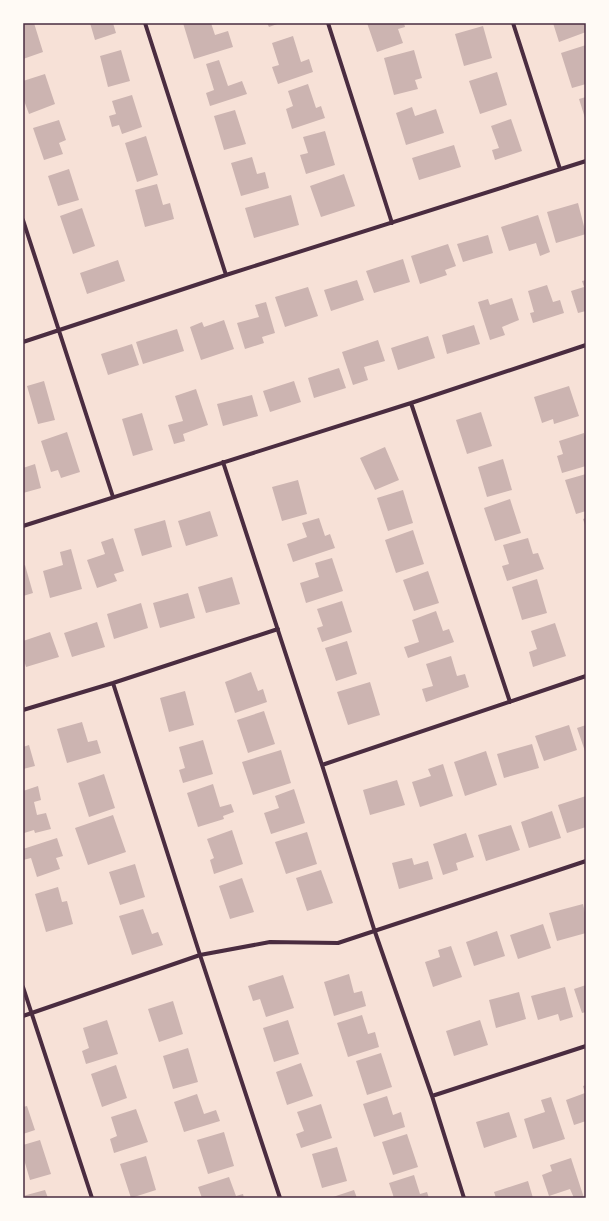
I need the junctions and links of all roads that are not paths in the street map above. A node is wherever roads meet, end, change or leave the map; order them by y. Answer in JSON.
{"nodes":[{"id":1,"x":145,"y":23,"type":"edge"},
{"id":2,"x":328,"y":23,"type":"edge"},
{"id":3,"x":513,"y":23,"type":"edge"},
{"id":4,"x":586,"y":161,"type":"edge"},
{"id":5,"x":560,"y":169,"type":"junction"},
{"id":6,"x":23,"y":220,"type":"edge"},
{"id":7,"x":392,"y":223,"type":"junction"},
{"id":8,"x":226,"y":275,"type":"junction"},
{"id":9,"x":58,"y":330,"type":"junction"},
{"id":10,"x":23,"y":342,"type":"edge"},
{"id":11,"x":586,"y":345,"type":"edge"},
{"id":12,"x":411,"y":403,"type":"junction"},
{"id":13,"x":223,"y":462,"type":"junction"},
{"id":14,"x":113,"y":497,"type":"junction"},
{"id":15,"x":23,"y":526,"type":"edge"},
{"id":16,"x":278,"y":629,"type":"junction"},
{"id":17,"x":586,"y":676,"type":"edge"},
{"id":18,"x":113,"y":683,"type":"junction"},
{"id":19,"x":510,"y":702,"type":"junction"},
{"id":20,"x":23,"y":710,"type":"edge"},
{"id":21,"x":322,"y":765,"type":"junction"},
{"id":22,"x":586,"y":861,"type":"edge"},
{"id":23,"x":374,"y":930,"type":"junction"},
{"id":24,"x":200,"y":955,"type":"junction"},
{"id":25,"x":23,"y":988,"type":"edge"},
{"id":26,"x":31,"y":1013,"type":"junction"},
{"id":27,"x":23,"y":1016,"type":"edge"},
{"id":28,"x":586,"y":1046,"type":"edge"},
{"id":29,"x":432,"y":1096,"type":"junction"},
{"id":30,"x":92,"y":1198,"type":"edge"},
{"id":31,"x":280,"y":1198,"type":"edge"},
{"id":32,"x":464,"y":1198,"type":"edge"}],
"edges":[{"from":1,"to":8,"type":"street"},
{"from":2,"to":7,"type":"street"},
{"from":3,"to":5,"type":"street"},
{"from":4,"to":5,"type":"street"},
{"from":5,"to":7,"type":"street"},
{"from":6,"to":9,"type":"street"},
{"from":7,"to":8,"type":"street"},
{"from":8,"to":9,"type":"street"},
{"from":9,"to":10,"type":"street"},
{"from":9,"to":14,"type":"street"},
{"from":11,"to":12,"type":"street"},
{"from":12,"to":13,"type":"street"},
{"from":12,"to":19,"type":"street"},
{"from":13,"to":14,"type":"street"},
{"from":13,"to":16,"type":"street"},
{"from":14,"to":15,"type":"street"},
{"from":16,"to":18,"type":"street"},
{"from":16,"to":21,"type":"street"},
{"from":17,"to":19,"type":"street"},
{"from":18,"to":20,"type":"street"},
{"from":18,"to":24,"type":"street"},
{"from":19,"to":21,"type":"street"},
{"from":21,"to":23,"type":"street"},
{"from":22,"to":23,"type":"street"},
{"from":23,"to":24,"type":"street"},
{"from":23,"to":29,"type":"street"},
{"from":24,"to":26,"type":"street"},
{"from":24,"to":31,"type":"street"},
{"from":25,"to":26,"type":"street"},
{"from":26,"to":27,"type":"street"},
{"from":26,"to":30,"type":"street"},
{"from":28,"to":29,"type":"street"},
{"from":29,"to":32,"type":"street"}]}
